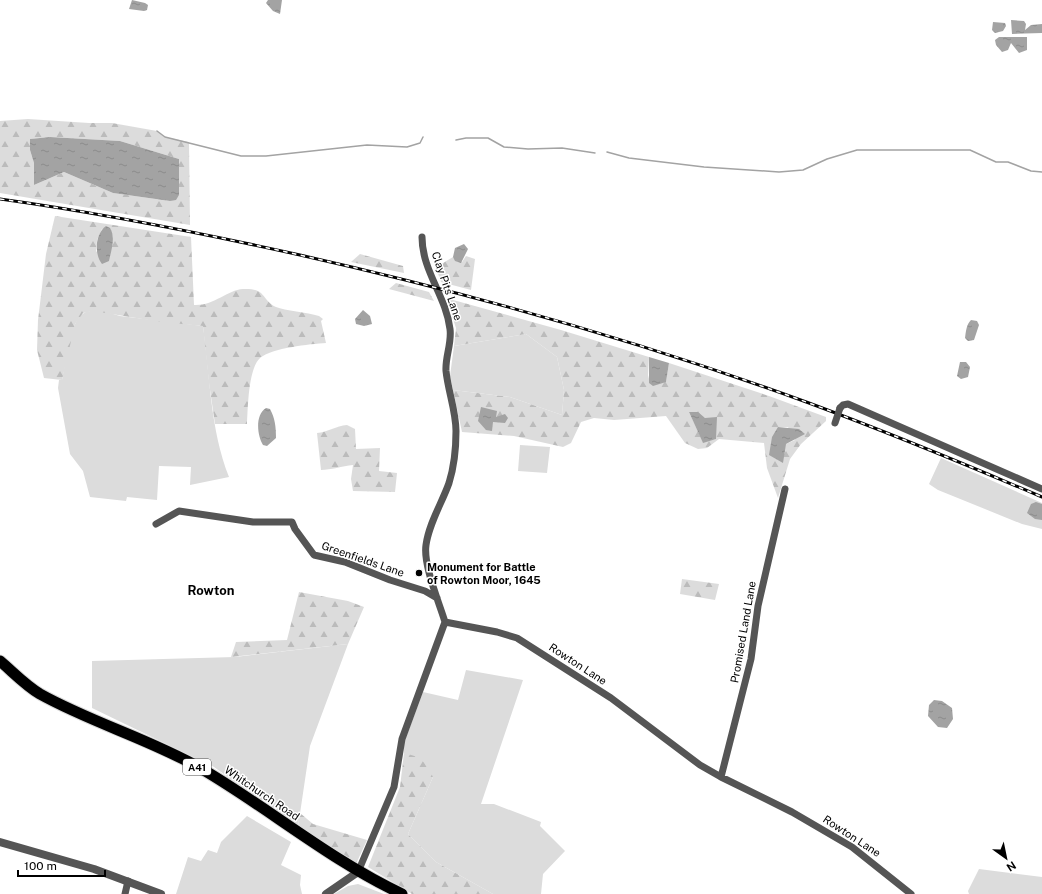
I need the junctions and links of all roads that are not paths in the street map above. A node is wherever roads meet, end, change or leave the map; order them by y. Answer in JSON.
{"nodes":[{"id":1,"x":422,"y":237,"type":"dead end"},
{"id":2,"x":835,"y":423,"type":"dead end"},
{"id":3,"x":785,"y":489,"type":"dead end"},
{"id":4,"x":1042,"y":489,"type":"edge"},
{"id":5,"x":156,"y":524,"type":"dead end"},
{"id":6,"x":437,"y":598,"type":"junction"},
{"id":7,"x":445,"y":622,"type":"junction"},
{"id":8,"x":0,"y":661,"type":"edge"},
{"id":9,"x":721,"y":777,"type":"junction"},
{"id":10,"x":0,"y":842,"type":"edge"},
{"id":11,"x":358,"y":872,"type":"junction"},
{"id":12,"x":128,"y":881,"type":"junction"},
{"id":13,"x":125,"y":894,"type":"edge"},
{"id":14,"x":162,"y":894,"type":"edge"},
{"id":15,"x":326,"y":894,"type":"edge"},
{"id":16,"x":402,"y":894,"type":"edge"},
{"id":17,"x":911,"y":894,"type":"edge"}],
"edges":[{"from":1,"to":6,"type":"street","name":"Clay Pits Lane"},
{"from":2,"to":4,"type":"street","bridge":true},
{"from":3,"to":9,"type":"street","name":"Promised Land Lane"},
{"from":5,"to":6,"type":"street","name":"Greenfields Lane"},
{"from":6,"to":7,"type":"street","name":"Clay Pits Lane"},
{"from":7,"to":9,"type":"street","name":"Rowton Lane"},
{"from":7,"to":11,"type":"street"},
{"from":8,"to":11,"type":"highway","name":"Whitchurch Road","number":"A41"},
{"from":9,"to":17,"type":"street","name":"Rowton Lane"},
{"from":10,"to":12,"type":"street"},
{"from":11,"to":15,"type":"street"},
{"from":11,"to":16,"type":"highway","name":"Whitchurch Road","number":"A41"},
{"from":12,"to":13,"type":"street"},
{"from":12,"to":14,"type":"street"}]}
